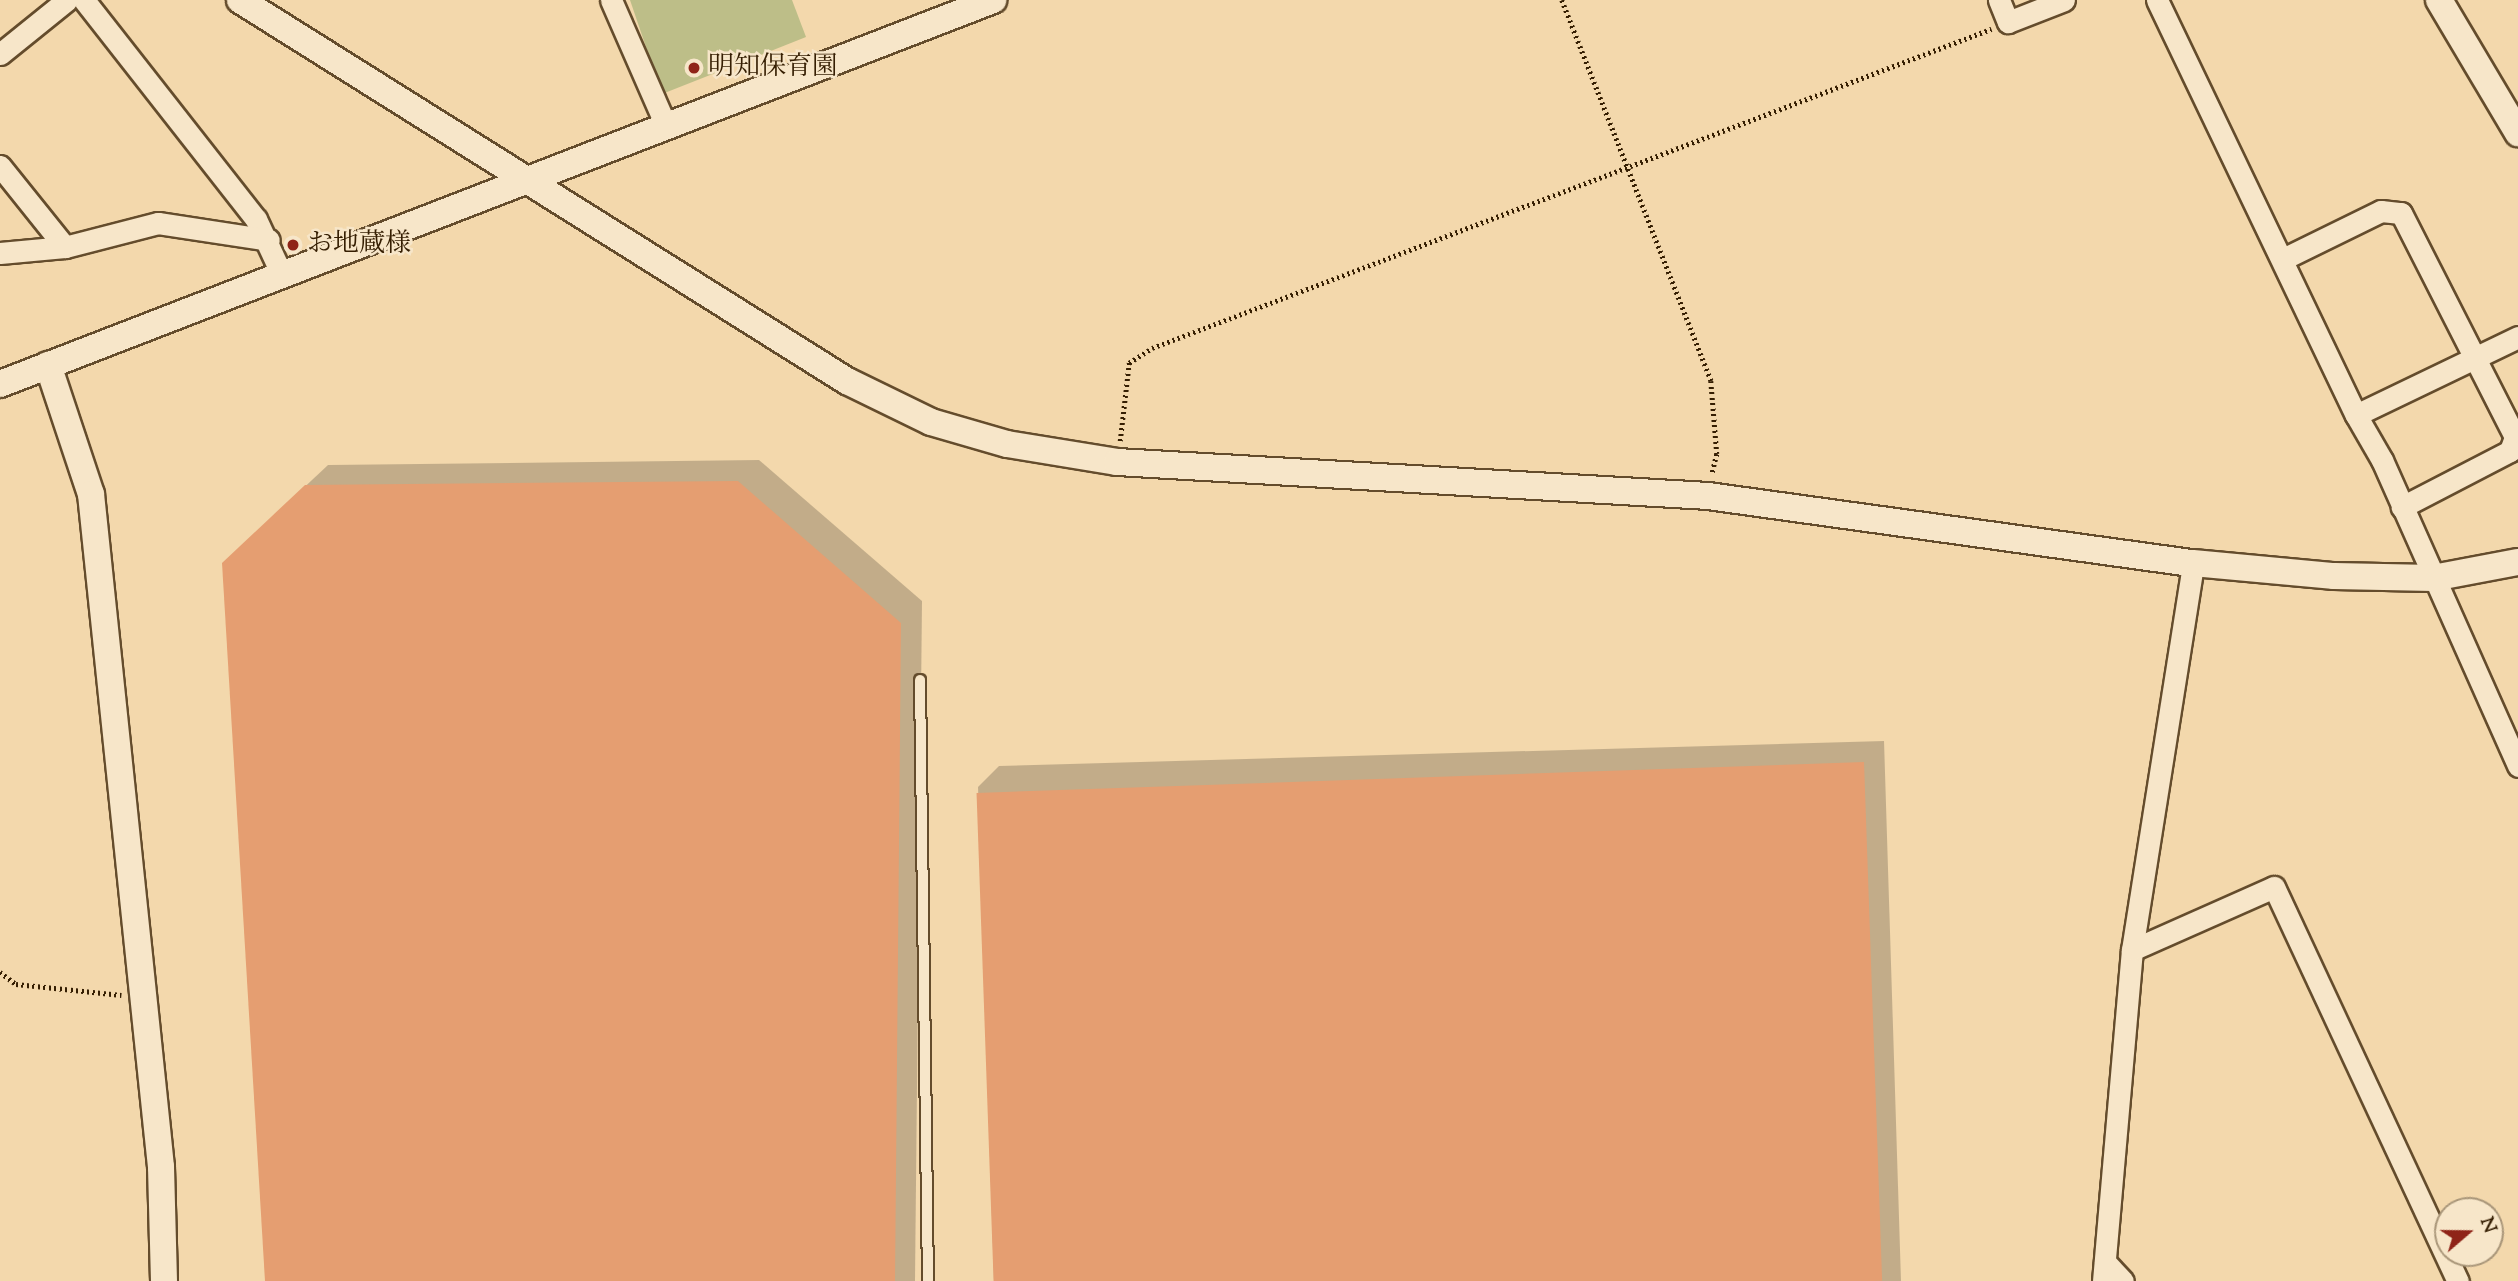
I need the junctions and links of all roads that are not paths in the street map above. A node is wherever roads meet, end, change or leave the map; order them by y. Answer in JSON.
{"nodes":[{"id":1,"x":67,"y":0,"type":"edge"},
{"id":2,"x":84,"y":0,"type":"edge"},
{"id":3,"x":240,"y":0,"type":"edge"},
{"id":4,"x":611,"y":0,"type":"edge"},
{"id":5,"x":993,"y":0,"type":"edge"},
{"id":6,"x":1999,"y":0,"type":"edge"},
{"id":7,"x":2064,"y":0,"type":"edge"},
{"id":8,"x":2157,"y":0,"type":"edge"},
{"id":9,"x":2439,"y":0,"type":"edge"},
{"id":10,"x":0,"y":54,"type":"edge"},
{"id":11,"x":666,"y":126,"type":"junction"},
{"id":12,"x":2518,"y":133,"type":"edge"},
{"id":13,"x":0,"y":166,"type":"edge"},
{"id":14,"x":527,"y":180,"type":"junction"},
{"id":15,"x":268,"y":240,"type":"junction"},
{"id":16,"x":65,"y":247,"type":"junction"},
{"id":17,"x":0,"y":253,"type":"edge"},
{"id":18,"x":2283,"y":259,"type":"junction"},
{"id":19,"x":282,"y":275,"type":"junction"},
{"id":20,"x":2518,"y":337,"type":"edge"},
{"id":21,"x":2474,"y":357,"type":"junction"},
{"id":22,"x":48,"y":365,"type":"junction"},
{"id":23,"x":0,"y":384,"type":"edge"},
{"id":24,"x":2356,"y":415,"type":"junction"},
{"id":25,"x":2402,"y":507,"type":"junction"},
{"id":26,"x":2518,"y":562,"type":"edge"},
{"id":27,"x":2193,"y":563,"type":"junction"},
{"id":28,"x":2433,"y":578,"type":"junction"},
{"id":29,"x":920,"y":680,"type":"dead end"},
{"id":30,"x":2518,"y":766,"type":"edge"},
{"id":31,"x":2132,"y":950,"type":"junction"},
{"id":32,"x":2104,"y":1272,"type":"edge"},
{"id":33,"x":164,"y":1281,"type":"edge"},
{"id":34,"x":928,"y":1281,"type":"edge"},
{"id":35,"x":2123,"y":1281,"type":"edge"},
{"id":36,"x":2458,"y":1281,"type":"edge"}],
"edges":[{"from":1,"to":10,"type":"street"},
{"from":2,"to":15,"type":"street"},
{"from":3,"to":14,"type":"street"},
{"from":4,"to":11,"type":"street"},
{"from":5,"to":11,"type":"street"},
{"from":6,"to":7,"type":"street"},
{"from":8,"to":18,"type":"street"},
{"from":9,"to":12,"type":"street"},
{"from":11,"to":14,"type":"street"},
{"from":13,"to":16,"type":"street"},
{"from":14,"to":19,"type":"street"},
{"from":14,"to":27,"type":"street"},
{"from":15,"to":16,"type":"street"},
{"from":15,"to":19,"type":"street"},
{"from":16,"to":17,"type":"street"},
{"from":18,"to":21,"type":"street"},
{"from":18,"to":24,"type":"street"},
{"from":19,"to":22,"type":"street"},
{"from":20,"to":21,"type":"street"},
{"from":21,"to":24,"type":"street"},
{"from":21,"to":25,"type":"street"},
{"from":22,"to":23,"type":"street"},
{"from":22,"to":33,"type":"street"},
{"from":24,"to":25,"type":"street"},
{"from":25,"to":28,"type":"street"},
{"from":26,"to":28,"type":"street"},
{"from":27,"to":28,"type":"street"},
{"from":27,"to":31,"type":"street"},
{"from":28,"to":30,"type":"street"},
{"from":29,"to":34,"type":"lane"},
{"from":31,"to":32,"type":"street"},
{"from":31,"to":36,"type":"street"},
{"from":32,"to":35,"type":"street"}]}
